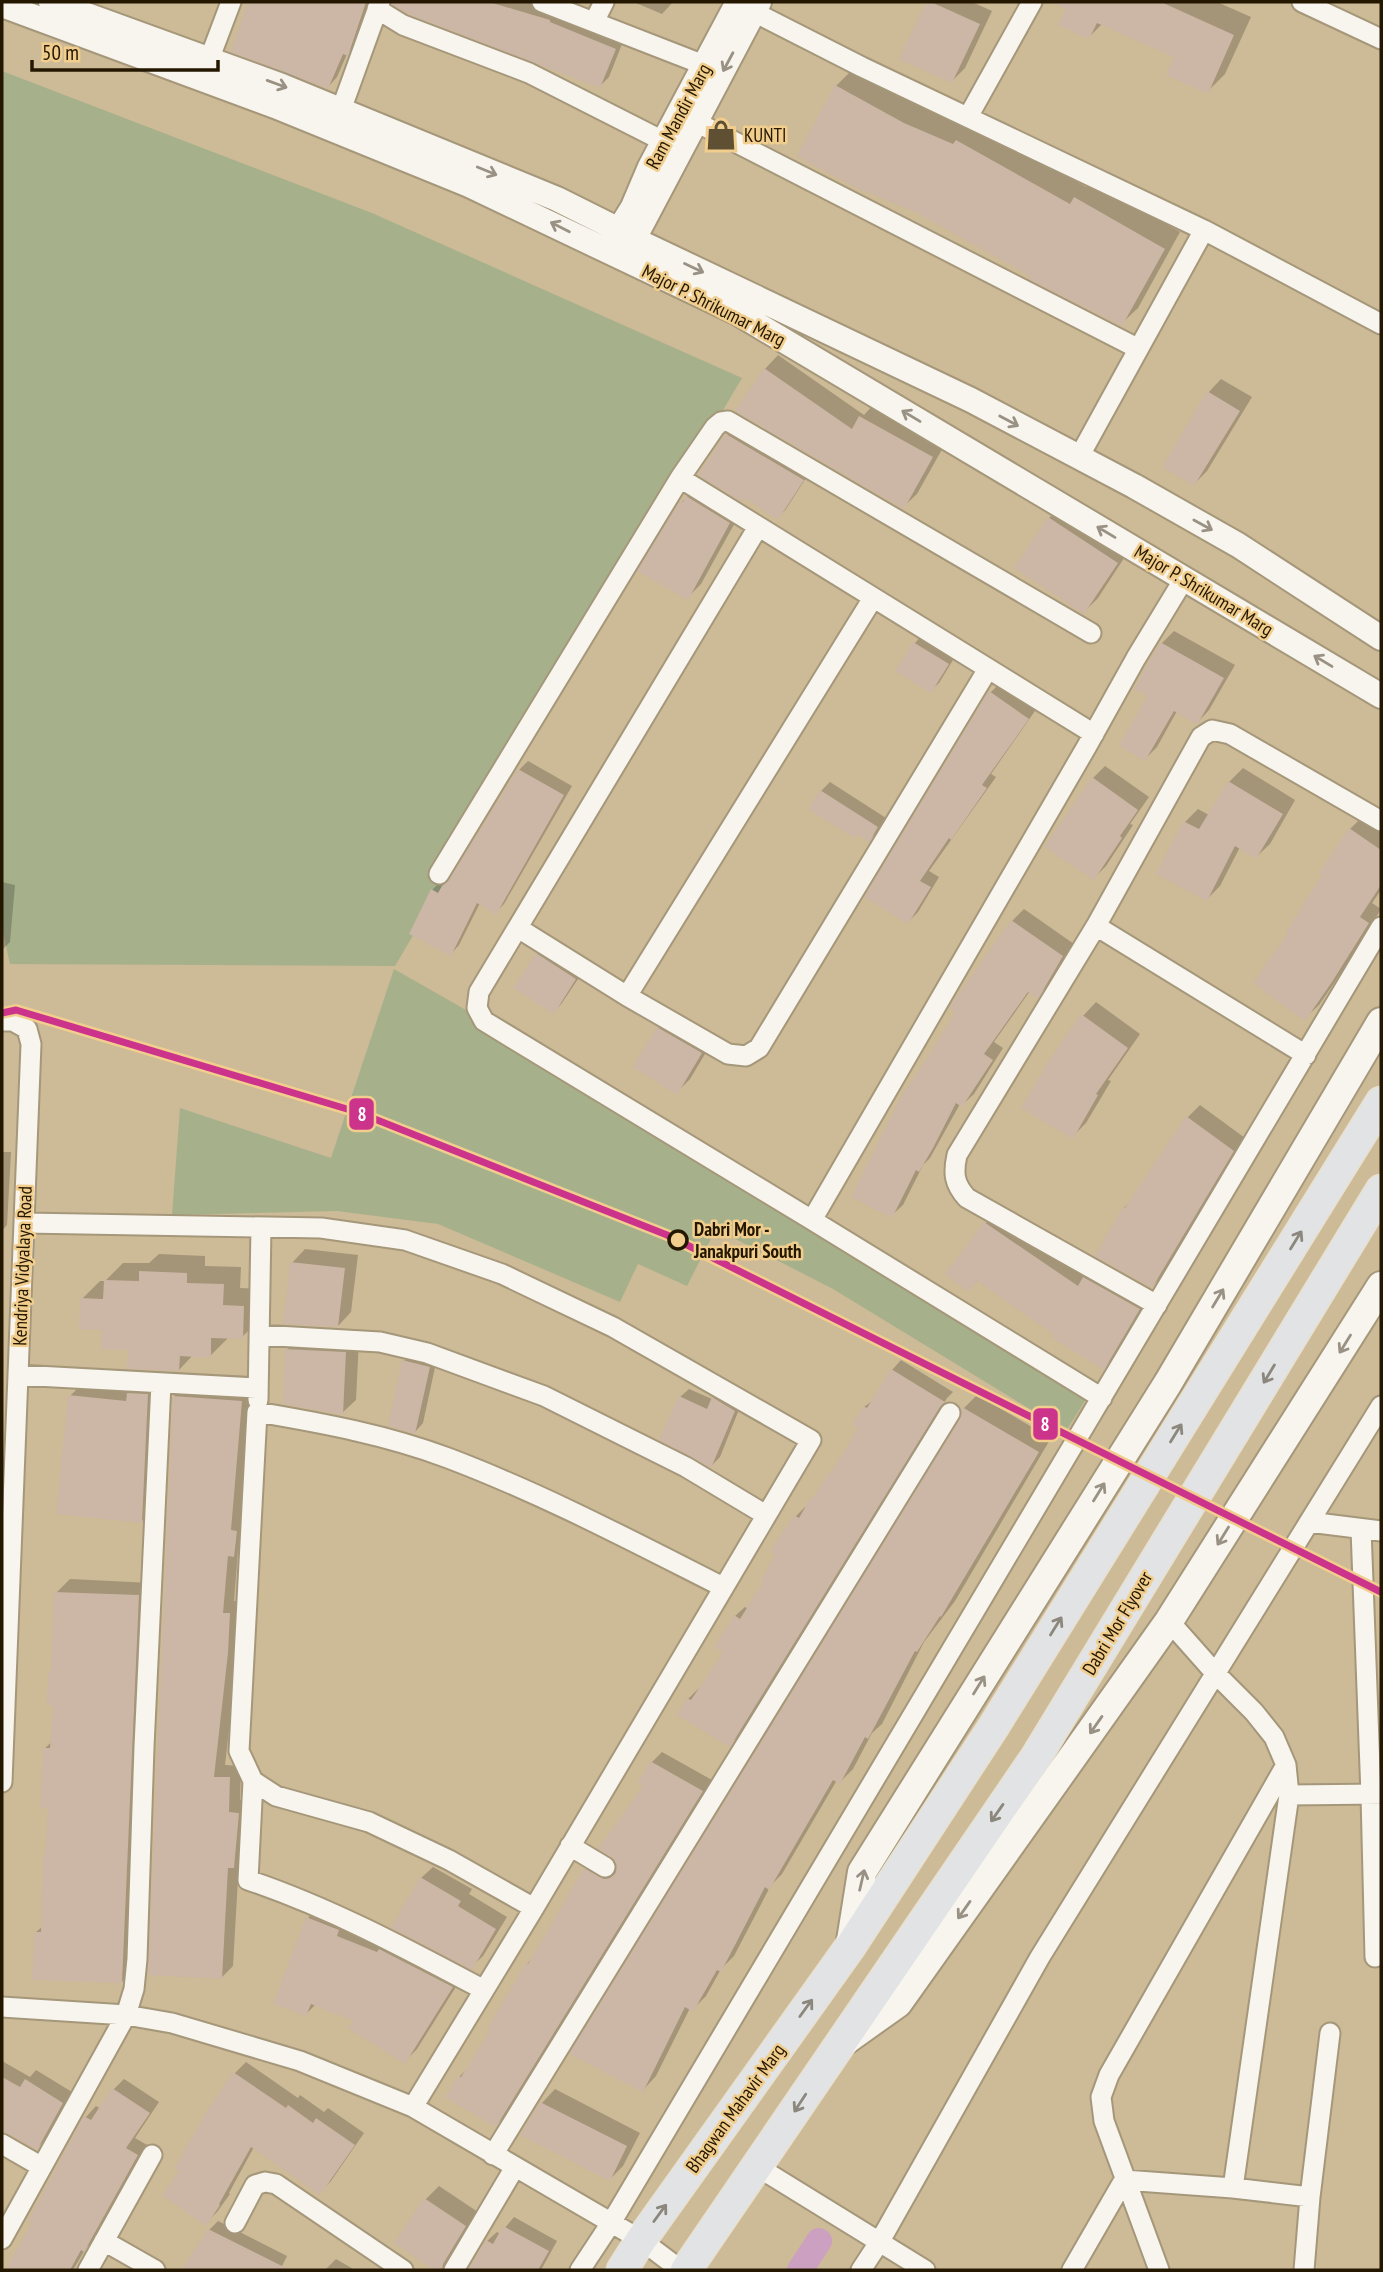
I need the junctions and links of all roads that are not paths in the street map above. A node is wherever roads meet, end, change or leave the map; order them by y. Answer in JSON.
{"nodes":[{"id":1,"x":51,"y":2,"type":"edge"},
{"id":2,"x":231,"y":2,"type":"edge"},
{"id":3,"x":542,"y":2,"type":"edge"},
{"id":4,"x":604,"y":2,"type":"edge"},
{"id":5,"x":1032,"y":2,"type":"edge"},
{"id":6,"x":1302,"y":2,"type":"edge"},
{"id":7,"x":2,"y":5,"type":"edge"},
{"id":8,"x":378,"y":5,"type":"edge"},
{"id":9,"x":750,"y":5,"type":"edge"},
{"id":10,"x":594,"y":22,"type":"junction"},
{"id":11,"x":1381,"y":39,"type":"edge"},
{"id":12,"x":209,"y":60,"type":"junction"},
{"id":13,"x":704,"y":65,"type":"junction"},
{"id":14,"x":341,"y":110,"type":"junction"},
{"id":15,"x":968,"y":117,"type":"junction"},
{"id":16,"x":696,"y":122,"type":"junction"},
{"id":17,"x":663,"y":141,"type":"junction"},
{"id":18,"x":1204,"y":230,"type":"junction"},
{"id":19,"x":621,"y":245,"type":"junction"},
{"id":20,"x":1381,"y":324,"type":"edge"},
{"id":21,"x":1137,"y":348,"type":"junction"},
{"id":22,"x":1079,"y":457,"type":"junction"},
{"id":23,"x":680,"y":478,"type":"junction"},
{"id":24,"x":758,"y":527,"type":"junction"},
{"id":25,"x":1184,"y":579,"type":"junction"},
{"id":26,"x":873,"y":598,"type":"junction"},
{"id":27,"x":1091,"y":633,"type":"dead end"},
{"id":28,"x":1381,"y":638,"type":"edge"},
{"id":29,"x":988,"y":669,"type":"junction"},
{"id":30,"x":1381,"y":696,"type":"edge"},
{"id":31,"x":1094,"y":734,"type":"junction"},
{"id":32,"x":1381,"y":821,"type":"edge"},
{"id":33,"x":439,"y":874,"type":"dead end"},
{"id":34,"x":1096,"y":926,"type":"junction"},
{"id":35,"x":517,"y":928,"type":"junction"},
{"id":36,"x":1381,"y":928,"type":"edge"},
{"id":37,"x":627,"y":996,"type":"junction"},
{"id":38,"x":2,"y":1021,"type":"edge"},
{"id":39,"x":1378,"y":1039,"type":"edge"},
{"id":40,"x":1306,"y":1055,"type":"junction"},
{"id":41,"x":1381,"y":1102,"type":"edge"},
{"id":42,"x":1381,"y":1190,"type":"edge"},
{"id":43,"x":812,"y":1220,"type":"junction"},
{"id":44,"x":24,"y":1223,"type":"junction"},
{"id":45,"x":261,"y":1227,"type":"junction"},
{"id":46,"x":1381,"y":1286,"type":"edge"},
{"id":47,"x":1157,"y":1305,"type":"junction"},
{"id":48,"x":259,"y":1335,"type":"junction"},
{"id":49,"x":18,"y":1375,"type":"junction"},
{"id":50,"x":161,"y":1383,"type":"junction"},
{"id":51,"x":258,"y":1388,"type":"junction"},
{"id":52,"x":1102,"y":1398,"type":"junction"},
{"id":53,"x":1381,"y":1406,"type":"edge"},
{"id":54,"x":257,"y":1412,"type":"junction"},
{"id":55,"x":950,"y":1413,"type":"dead end"},
{"id":56,"x":766,"y":1515,"type":"junction"},
{"id":57,"x":1309,"y":1522,"type":"junction"},
{"id":58,"x":1361,"y":1529,"type":"junction"},
{"id":59,"x":1381,"y":1531,"type":"edge"},
{"id":60,"x":6,"y":1563,"type":"edge"},
{"id":61,"x":723,"y":1587,"type":"junction"},
{"id":62,"x":1169,"y":1621,"type":"junction"},
{"id":63,"x":1216,"y":1674,"type":"junction"},
{"id":64,"x":1286,"y":1765,"type":"junction"},
{"id":65,"x":2,"y":1776,"type":"edge"},
{"id":66,"x":253,"y":1781,"type":"junction"},
{"id":67,"x":2,"y":1782,"type":"edge"},
{"id":68,"x":1376,"y":1794,"type":"edge"},
{"id":69,"x":1289,"y":1796,"type":"junction"},
{"id":70,"x":570,"y":1846,"type":"junction"},
{"id":71,"x":605,"y":1867,"type":"dead end"},
{"id":72,"x":534,"y":1908,"type":"junction"},
{"id":73,"x":850,"y":1947,"type":"junction"},
{"id":74,"x":1375,"y":1957,"type":"dead end"},
{"id":75,"x":484,"y":1990,"type":"junction"},
{"id":76,"x":2,"y":2007,"type":"edge"},
{"id":77,"x":126,"y":2015,"type":"junction"},
{"id":78,"x":1330,"y":2034,"type":"dead end"},
{"id":79,"x":837,"y":2046,"type":"junction"},
{"id":80,"x":413,"y":2107,"type":"junction"},
{"id":81,"x":2,"y":2144,"type":"edge"},
{"id":82,"x":152,"y":2155,"type":"dead end"},
{"id":83,"x":493,"y":2155,"type":"junction"},
{"id":84,"x":42,"y":2167,"type":"junction"},
{"id":85,"x":515,"y":2167,"type":"junction"},
{"id":86,"x":758,"y":2167,"type":"junction"},
{"id":87,"x":1124,"y":2180,"type":"junction"},
{"id":88,"x":1233,"y":2188,"type":"junction"},
{"id":89,"x":1310,"y":2197,"type":"junction"},
{"id":90,"x":235,"y":2223,"type":"dead end"},
{"id":91,"x":611,"y":2223,"type":"junction"},
{"id":92,"x":2,"y":2239,"type":"edge"},
{"id":93,"x":641,"y":2239,"type":"junction"},
{"id":94,"x":104,"y":2241,"type":"junction"},
{"id":95,"x":880,"y":2241,"type":"junction"},
{"id":96,"x":88,"y":2270,"type":"edge"},
{"id":97,"x":155,"y":2270,"type":"edge"},
{"id":98,"x":403,"y":2270,"type":"edge"},
{"id":99,"x":454,"y":2270,"type":"edge"},
{"id":100,"x":580,"y":2270,"type":"edge"},
{"id":101,"x":622,"y":2270,"type":"edge"},
{"id":102,"x":684,"y":2270,"type":"edge"},
{"id":103,"x":861,"y":2270,"type":"edge"},
{"id":104,"x":925,"y":2270,"type":"edge"},
{"id":105,"x":1072,"y":2270,"type":"edge"},
{"id":106,"x":1159,"y":2270,"type":"edge"},
{"id":107,"x":1304,"y":2270,"type":"edge"}],
"edges":[{"from":1,"to":12,"type":"street","name":"Major P. Shrikumar Marg"},
{"from":2,"to":12,"type":"street"},
{"from":3,"to":10,"type":"street"},
{"from":4,"to":10,"type":"street"},
{"from":5,"to":15,"type":"street"},
{"from":6,"to":11,"type":"street"},
{"from":19,"to":7,"type":"street","name":"Major P. Shrikumar Marg","one_way":true},
{"from":8,"to":14,"type":"street"},
{"from":8,"to":17,"type":"street"},
{"from":9,"to":13,"type":"street","name":"Ram Mandir Marg"},
{"from":9,"to":15,"type":"street"},
{"from":9,"to":16,"type":"street","name":"Ram Mandir Marg","one_way":true},
{"from":10,"to":13,"type":"street"},
{"from":12,"to":14,"type":"street","name":"Major P. Shrikumar Marg","one_way":true},
{"from":13,"to":17,"type":"street","name":"Ram Mandir Marg"},
{"from":14,"to":19,"type":"street","name":"Major P. Shrikumar Marg","one_way":true},
{"from":15,"to":18,"type":"street"},
{"from":16,"to":19,"type":"street","name":"Ram Mandir Marg"},
{"from":16,"to":21,"type":"street"},
{"from":17,"to":19,"type":"street","name":"Ram Mandir Marg"},
{"from":18,"to":20,"type":"street"},
{"from":18,"to":21,"type":"street"},
{"from":19,"to":22,"type":"street","name":"Major P. Shrikumar Marg","one_way":true},
{"from":25,"to":19,"type":"street","name":"Major P. Shrikumar Marg","one_way":true},
{"from":21,"to":22,"type":"street"},
{"from":22,"to":28,"type":"street","name":"Major P. Shrikumar Marg","one_way":true},
{"from":23,"to":24,"type":"street"},
{"from":23,"to":27,"type":"street"},
{"from":23,"to":33,"type":"street"},
{"from":24,"to":26,"type":"street"},
{"from":24,"to":35,"type":"street"},
{"from":30,"to":25,"type":"street","name":"Major P. Shrikumar Marg","one_way":true},
{"from":25,"to":31,"type":"street"},
{"from":26,"to":29,"type":"street"},
{"from":26,"to":37,"type":"street"},
{"from":29,"to":31,"type":"street"},
{"from":29,"to":37,"type":"street"},
{"from":31,"to":43,"type":"street"},
{"from":32,"to":34,"type":"street"},
{"from":34,"to":40,"type":"street"},
{"from":34,"to":47,"type":"street"},
{"from":35,"to":37,"type":"street"},
{"from":35,"to":43,"type":"street"},
{"from":36,"to":40,"type":"street"},
{"from":38,"to":44,"type":"street","name":"Kendriya Vidyalaya Road"},
{"from":73,"to":39,"type":"main road","one_way":true},
{"from":40,"to":47,"type":"street"},
{"from":73,"to":41,"type":"main road","one_way":true},
{"from":42,"to":79,"type":"main road","name":"Dabri Mor Flyover","one_way":true},
{"from":43,"to":52,"type":"street"},
{"from":44,"to":45,"type":"street"},
{"from":44,"to":49,"type":"street","name":"Kendriya Vidyalaya Road"},
{"from":45,"to":48,"type":"street"},
{"from":45,"to":56,"type":"street"},
{"from":46,"to":62,"type":"main road","one_way":true},
{"from":47,"to":52,"type":"street"},
{"from":48,"to":51,"type":"street"},
{"from":48,"to":56,"type":"street"},
{"from":49,"to":50,"type":"street"},
{"from":49,"to":60,"type":"street","name":"Kendriya Vidyalaya Road"},
{"from":50,"to":51,"type":"street"},
{"from":50,"to":77,"type":"street"},
{"from":51,"to":54,"type":"street"},
{"from":52,"to":91,"type":"street"},
{"from":53,"to":57,"type":"street"},
{"from":54,"to":61,"type":"street"},
{"from":54,"to":66,"type":"street"},
{"from":55,"to":83,"type":"street"},
{"from":56,"to":61,"type":"street"},
{"from":57,"to":58,"type":"street"},
{"from":57,"to":63,"type":"street"},
{"from":58,"to":59,"type":"street"},
{"from":58,"to":68,"type":"street"},
{"from":60,"to":65,"type":"street","name":"Kendriya Vidyalaya Road"},
{"from":61,"to":70,"type":"street"},
{"from":62,"to":63,"type":"street"},
{"from":62,"to":79,"type":"main road","one_way":true},
{"from":63,"to":64,"type":"street"},
{"from":63,"to":95,"type":"street"},
{"from":64,"to":69,"type":"street"},
{"from":64,"to":87,"type":"street"},
{"from":65,"to":67,"type":"street","name":"Kendriya Vidyalaya Road"},
{"from":66,"to":72,"type":"street"},
{"from":66,"to":75,"type":"street"},
{"from":68,"to":69,"type":"street"},
{"from":68,"to":74,"type":"street"},
{"from":69,"to":88,"type":"street"},
{"from":70,"to":71,"type":"street"},
{"from":70,"to":72,"type":"street"},
{"from":72,"to":75,"type":"street"},
{"from":93,"to":73,"type":"main road","name":"Bhagwan Mahavir Marg","one_way":true},
{"from":75,"to":80,"type":"street"},
{"from":76,"to":77,"type":"street"},
{"from":77,"to":80,"type":"street"},
{"from":77,"to":84,"type":"street"},
{"from":78,"to":89,"type":"street"},
{"from":79,"to":86,"type":"main road","one_way":true},
{"from":80,"to":83,"type":"street"},
{"from":81,"to":84,"type":"street"},
{"from":82,"to":94,"type":"street"},
{"from":83,"to":85,"type":"street"},
{"from":84,"to":92,"type":"street"},
{"from":85,"to":91,"type":"street"},
{"from":85,"to":99,"type":"street"},
{"from":86,"to":95,"type":"street"},
{"from":86,"to":102,"type":"main road"},
{"from":87,"to":88,"type":"street"},
{"from":87,"to":105,"type":"street"},
{"from":87,"to":106,"type":"street"},
{"from":88,"to":89,"type":"street"},
{"from":89,"to":107,"type":"street"},
{"from":90,"to":98,"type":"street"},
{"from":91,"to":93,"type":"street"},
{"from":91,"to":100,"type":"street"},
{"from":93,"to":101,"type":"main road","name":"Bhagwan Mahavir Marg"},
{"from":93,"to":102,"type":"street"},
{"from":94,"to":96,"type":"street"},
{"from":94,"to":97,"type":"street"},
{"from":95,"to":103,"type":"street"},
{"from":95,"to":104,"type":"street"}]}
